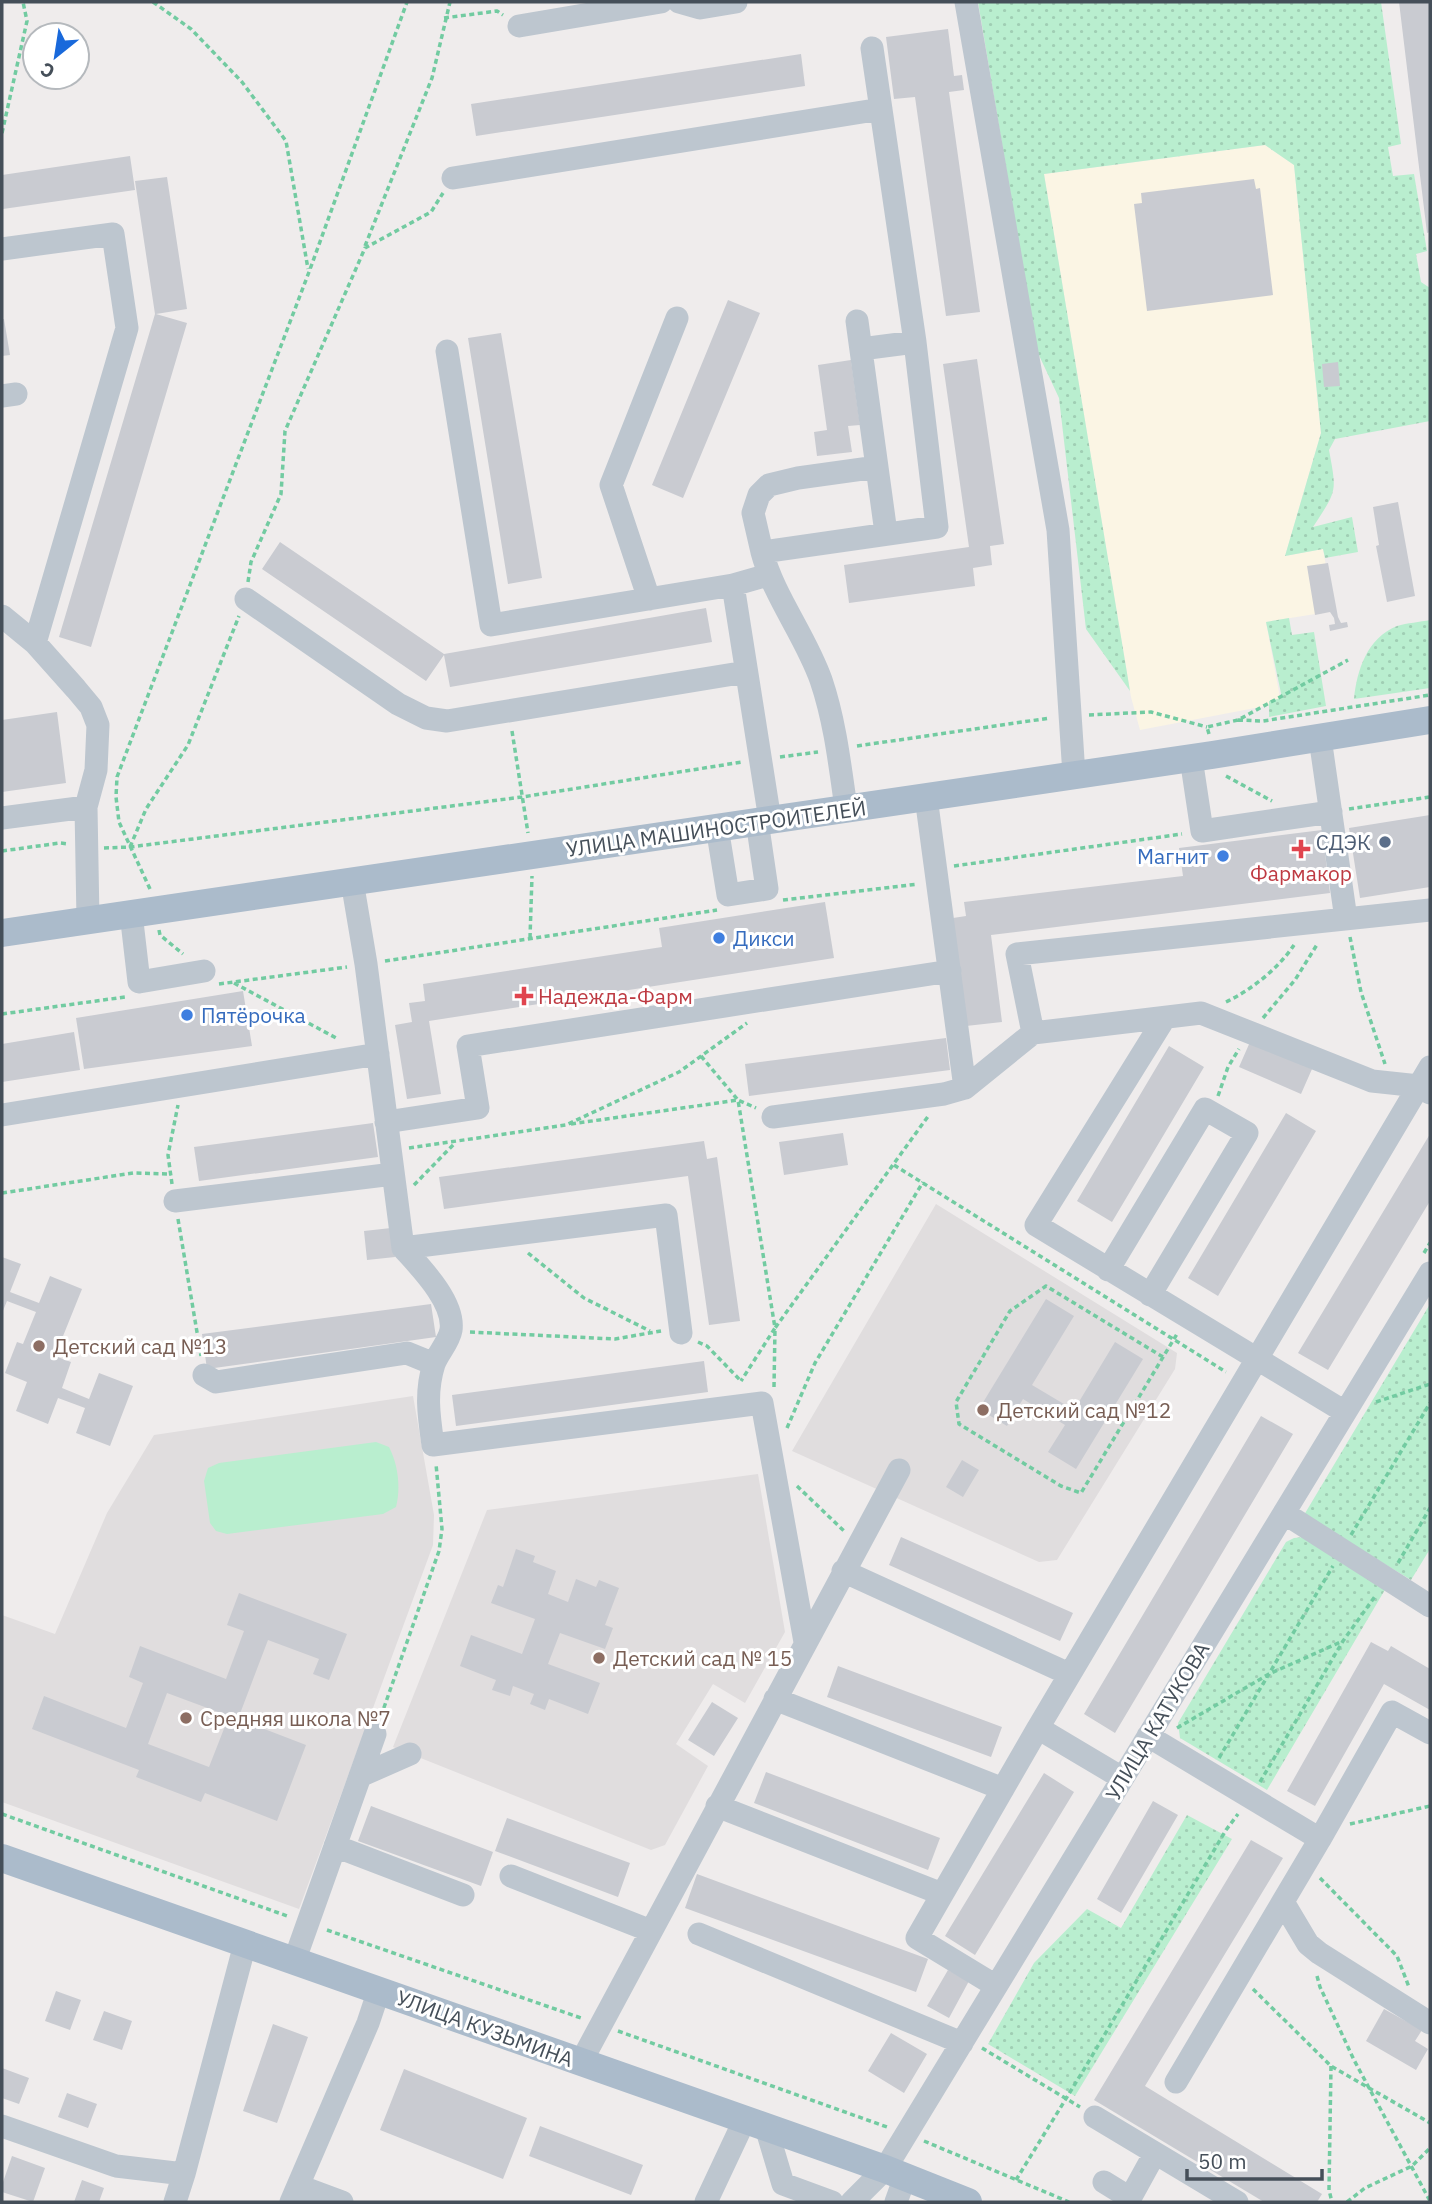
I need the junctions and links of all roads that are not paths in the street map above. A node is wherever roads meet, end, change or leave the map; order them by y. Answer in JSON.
{"nodes":[{"id":1,"x":661,"y":2,"type":"edge"},
{"id":2,"x":679,"y":2,"type":"edge"},
{"id":3,"x":736,"y":2,"type":"edge"},
{"id":4,"x":966,"y":2,"type":"edge"},
{"id":5,"x":545,"y":12,"type":"edge"},
{"id":6,"x":519,"y":26,"type":"road end"},
{"id":7,"x":872,"y":48,"type":"dead end"},
{"id":8,"x":881,"y":109,"type":"junction"},
{"id":9,"x":453,"y":178,"type":"road end"},
{"id":10,"x":2,"y":249,"type":"edge"},
{"id":11,"x":677,"y":318,"type":"dead end"},
{"id":12,"x":857,"y":321,"type":"dead end"},
{"id":13,"x":915,"y":342,"type":"junction"},
{"id":14,"x":861,"y":349,"type":"junction"},
{"id":15,"x":447,"y":352,"type":"dead end"},
{"id":16,"x":877,"y":467,"type":"junction"},
{"id":17,"x":886,"y":533,"type":"junction"},
{"id":18,"x":762,"y":552,"type":"junction"},
{"id":19,"x":768,"y":575,"type":"junction"},
{"id":20,"x":733,"y":585,"type":"junction"},
{"id":21,"x":246,"y":599,"type":"road end"},
{"id":22,"x":649,"y":599,"type":"junction"},
{"id":23,"x":2,"y":616,"type":"edge"},
{"id":24,"x":35,"y":643,"type":"junction"},
{"id":25,"x":746,"y":672,"type":"junction"},
{"id":26,"x":1430,"y":720,"type":"edge"},
{"id":27,"x":1320,"y":738,"type":"junction"},
{"id":28,"x":1201,"y":756,"type":"junction"},
{"id":29,"x":1074,"y":775,"type":"junction"},
{"id":30,"x":926,"y":797,"type":"junction"},
{"id":31,"x":86,"y":807,"type":"junction"},
{"id":32,"x":846,"y":808,"type":"junction"},
{"id":33,"x":1331,"y":812,"type":"junction"},
{"id":34,"x":2,"y":818,"type":"edge"},
{"id":35,"x":764,"y":820,"type":"junction"},
{"id":36,"x":716,"y":827,"type":"junction"},
{"id":37,"x":352,"y":881,"type":"junction"},
{"id":38,"x":1430,"y":910,"type":"edge"},
{"id":39,"x":143,"y":912,"type":"junction"},
{"id":40,"x":88,"y":919,"type":"junction"},
{"id":41,"x":1339,"y":919,"type":"junction"},
{"id":42,"x":2,"y":933,"type":"edge"},
{"id":43,"x":950,"y":971,"type":"junction"},
{"id":44,"x":211,"y":980,"type":"road end"},
{"id":45,"x":1164,"y":1019,"type":"junction"},
{"id":46,"x":1033,"y":1033,"type":"junction"},
{"id":47,"x":370,"y":1055,"type":"junction"},
{"id":48,"x":1426,"y":1082,"type":"edge"},
{"id":49,"x":955,"y":1091,"type":"junction"},
{"id":50,"x":2,"y":1115,"type":"edge"},
{"id":51,"x":773,"y":1117,"type":"road end"},
{"id":52,"x":387,"y":1122,"type":"junction"},
{"id":53,"x":392,"y":1162,"type":"junction"},
{"id":54,"x":175,"y":1200,"type":"road end"},
{"id":55,"x":403,"y":1248,"type":"junction"},
{"id":56,"x":1108,"y":1270,"type":"junction"},
{"id":57,"x":1430,"y":1273,"type":"edge"},
{"id":58,"x":1150,"y":1295,"type":"junction"},
{"id":59,"x":681,"y":1333,"type":"road end"},
{"id":60,"x":1256,"y":1359,"type":"junction"},
{"id":61,"x":434,"y":1364,"type":"junction"},
{"id":62,"x":204,"y":1376,"type":"road end"},
{"id":63,"x":1347,"y":1409,"type":"junction"},
{"id":64,"x":899,"y":1470,"type":"dead end"},
{"id":65,"x":1283,"y":1513,"type":"junction"},
{"id":66,"x":843,"y":1571,"type":"junction"},
{"id":67,"x":1430,"y":1605,"type":"edge"},
{"id":68,"x":805,"y":1642,"type":"junction"},
{"id":69,"x":1069,"y":1674,"type":"junction"},
{"id":70,"x":775,"y":1699,"type":"junction"},
{"id":71,"x":1038,"y":1728,"type":"junction"},
{"id":72,"x":1430,"y":1733,"type":"edge"},
{"id":73,"x":375,"y":1734,"type":"road end"},
{"id":74,"x":1148,"y":1736,"type":"junction"},
{"id":75,"x":410,"y":1754,"type":"dead end"},
{"id":76,"x":360,"y":1776,"type":"junction"},
{"id":77,"x":1122,"y":1778,"type":"junction"},
{"id":78,"x":1003,"y":1788,"type":"junction"},
{"id":79,"x":717,"y":1806,"type":"junction"},
{"id":80,"x":1322,"y":1834,"type":"junction"},
{"id":81,"x":335,"y":1846,"type":"junction"},
{"id":82,"x":2,"y":1858,"type":"edge"},
{"id":83,"x":511,"y":1876,"type":"dead end"},
{"id":84,"x":942,"y":1894,"type":"junction"},
{"id":85,"x":463,"y":1895,"type":"dead end"},
{"id":86,"x":1283,"y":1902,"type":"junction"},
{"id":87,"x":651,"y":1931,"type":"junction"},
{"id":88,"x":699,"y":1934,"type":"dead end"},
{"id":89,"x":245,"y":1944,"type":"junction"},
{"id":90,"x":295,"y":1959,"type":"junction"},
{"id":91,"x":996,"y":1986,"type":"junction"},
{"id":92,"x":379,"y":1990,"type":"junction"},
{"id":93,"x":1426,"y":2020,"type":"edge"},
{"id":94,"x":963,"y":2041,"type":"junction"},
{"id":95,"x":581,"y":2062,"type":"junction"},
{"id":96,"x":1176,"y":2082,"type":"dead end"},
{"id":97,"x":1095,"y":2117,"type":"road end"},
{"id":98,"x":755,"y":2123,"type":"junction"},
{"id":99,"x":2,"y":2126,"type":"edge"},
{"id":100,"x":1156,"y":2153,"type":"junction"},
{"id":101,"x":184,"y":2174,"type":"junction"},
{"id":102,"x":1104,"y":2182,"type":"dead end"},
{"id":103,"x":895,"y":2183,"type":"edge"},
{"id":104,"x":295,"y":2194,"type":"edge"},
{"id":105,"x":1129,"y":2200,"type":"edge"},
{"id":106,"x":175,"y":2202,"type":"edge"},
{"id":107,"x":342,"y":2202,"type":"edge"},
{"id":108,"x":706,"y":2202,"type":"edge"},
{"id":109,"x":832,"y":2202,"type":"edge"},
{"id":110,"x":852,"y":2202,"type":"edge"},
{"id":111,"x":968,"y":2202,"type":"edge"},
{"id":112,"x":1237,"y":2202,"type":"edge"}],
"edges":[{"from":1,"to":5,"type":"street"},
{"from":2,"to":3,"type":"street"},
{"from":4,"to":29,"type":"street"},
{"from":5,"to":6,"type":"street"},
{"from":7,"to":8,"type":"street"},
{"from":8,"to":9,"type":"street"},
{"from":8,"to":13,"type":"street"},
{"from":10,"to":24,"type":"street"},
{"from":11,"to":22,"type":"street"},
{"from":12,"to":14,"type":"street"},
{"from":13,"to":14,"type":"street"},
{"from":13,"to":17,"type":"street"},
{"from":14,"to":16,"type":"street"},
{"from":15,"to":22,"type":"street"},
{"from":16,"to":17,"type":"street"},
{"from":16,"to":18,"type":"street"},
{"from":17,"to":18,"type":"street"},
{"from":18,"to":19,"type":"street"},
{"from":19,"to":20,"type":"street"},
{"from":19,"to":32,"type":"street"},
{"from":20,"to":22,"type":"street"},
{"from":20,"to":25,"type":"street"},
{"from":21,"to":25,"type":"street"},
{"from":23,"to":24,"type":"street"},
{"from":24,"to":31,"type":"street"},
{"from":25,"to":35,"type":"street"},
{"from":26,"to":27,"type":"main road","name":"УЛИЦА МАШИНОСТРОИТЕЛЕЙ"},
{"from":27,"to":28,"type":"main road","name":"УЛИЦА МАШИНОСТРОИТЕЛЕЙ"},
{"from":27,"to":33,"type":"street"},
{"from":28,"to":29,"type":"main road","name":"УЛИЦА МАШИНОСТРОИТЕЛЕЙ"},
{"from":28,"to":33,"type":"street"},
{"from":29,"to":30,"type":"main road","name":"УЛИЦА МАШИНОСТРОИТЕЛЕЙ"},
{"from":30,"to":32,"type":"main road","name":"УЛИЦА МАШИНОСТРОИТЕЛЕЙ"},
{"from":30,"to":43,"type":"street"},
{"from":31,"to":34,"type":"street"},
{"from":31,"to":40,"type":"street"},
{"from":32,"to":35,"type":"main road","name":"УЛИЦА МАШИНОСТРОИТЕЛЕЙ"},
{"from":33,"to":41,"type":"street"},
{"from":35,"to":36,"type":"main road","name":"УЛИЦА МАШИНОСТРОИТЕЛЕЙ"},
{"from":35,"to":36,"type":"street"},
{"from":36,"to":37,"type":"main road","name":"УЛИЦА МАШИНОСТРОИТЕЛЕЙ"},
{"from":37,"to":39,"type":"main road","name":"УЛИЦА МАШИНОСТРОИТЕЛЕЙ"},
{"from":37,"to":47,"type":"street"},
{"from":38,"to":41,"type":"street"},
{"from":39,"to":40,"type":"main road","name":"УЛИЦА МАШИНОСТРОИТЕЛЕЙ"},
{"from":39,"to":44,"type":"street"},
{"from":40,"to":42,"type":"main road","name":"УЛИЦА МАШИНОСТРОИТЕЛЕЙ"},
{"from":41,"to":46,"type":"street"},
{"from":43,"to":49,"type":"street"},
{"from":43,"to":52,"type":"street"},
{"from":45,"to":46,"type":"street"},
{"from":45,"to":48,"type":"street"},
{"from":45,"to":56,"type":"street"},
{"from":46,"to":49,"type":"street"},
{"from":47,"to":50,"type":"street"},
{"from":47,"to":52,"type":"street"},
{"from":48,"to":60,"type":"street"},
{"from":49,"to":51,"type":"street"},
{"from":52,"to":53,"type":"street"},
{"from":53,"to":54,"type":"street"},
{"from":53,"to":55,"type":"street"},
{"from":55,"to":59,"type":"street"},
{"from":55,"to":61,"type":"street"},
{"from":56,"to":58,"type":"street"},
{"from":56,"to":58,"type":"street"},
{"from":57,"to":63,"type":"street","name":"УЛИЦА КАТУКОВА"},
{"from":58,"to":60,"type":"street"},
{"from":60,"to":63,"type":"street"},
{"from":60,"to":69,"type":"street"},
{"from":61,"to":62,"type":"street"},
{"from":61,"to":68,"type":"street"},
{"from":63,"to":65,"type":"street","name":"УЛИЦА КАТУКОВА"},
{"from":64,"to":66,"type":"street"},
{"from":65,"to":67,"type":"street"},
{"from":65,"to":74,"type":"street","name":"УЛИЦА КАТУКОВА"},
{"from":66,"to":68,"type":"street"},
{"from":66,"to":69,"type":"street"},
{"from":68,"to":70,"type":"street"},
{"from":69,"to":71,"type":"street"},
{"from":70,"to":78,"type":"street"},
{"from":70,"to":79,"type":"street"},
{"from":71,"to":77,"type":"street"},
{"from":71,"to":78,"type":"street"},
{"from":72,"to":80,"type":"street"},
{"from":73,"to":76,"type":"street"},
{"from":74,"to":77,"type":"street","name":"УЛИЦА КАТУКОВА"},
{"from":74,"to":80,"type":"street"},
{"from":75,"to":76,"type":"street"},
{"from":76,"to":81,"type":"street"},
{"from":77,"to":91,"type":"street","name":"УЛИЦА КАТУКОВА"},
{"from":78,"to":84,"type":"street"},
{"from":79,"to":84,"type":"street"},
{"from":79,"to":87,"type":"street"},
{"from":80,"to":86,"type":"street"},
{"from":81,"to":85,"type":"street"},
{"from":81,"to":90,"type":"street"},
{"from":82,"to":89,"type":"main road","name":"УЛИЦА КУЗЬМИНА"},
{"from":83,"to":87,"type":"street"},
{"from":84,"to":91,"type":"street"},
{"from":86,"to":93,"type":"street"},
{"from":86,"to":96,"type":"street"},
{"from":87,"to":95,"type":"street"},
{"from":88,"to":94,"type":"street"},
{"from":89,"to":90,"type":"main road","name":"УЛИЦА КУЗЬМИНА"},
{"from":89,"to":101,"type":"street"},
{"from":90,"to":92,"type":"main road","name":"УЛИЦА КУЗЬМИНА"},
{"from":91,"to":94,"type":"street","name":"УЛИЦА КАТУКОВА"},
{"from":92,"to":95,"type":"main road","name":"УЛИЦА КУЗЬМИНА"},
{"from":92,"to":104,"type":"street"},
{"from":94,"to":103,"type":"street","name":"УЛИЦА КАТУКОВА"},
{"from":95,"to":98,"type":"main road","name":"УЛИЦА КУЗЬМИНА"},
{"from":97,"to":100,"type":"street"},
{"from":98,"to":103,"type":"main road","name":"УЛИЦА КУЗЬМИНА"},
{"from":98,"to":108,"type":"street"},
{"from":98,"to":109,"type":"street"},
{"from":99,"to":101,"type":"street"},
{"from":100,"to":105,"type":"street"},
{"from":100,"to":112,"type":"street"},
{"from":101,"to":106,"type":"street"},
{"from":102,"to":105,"type":"street"},
{"from":103,"to":110,"type":"street","name":"УЛИЦА КАТУКОВА"},
{"from":103,"to":111,"type":"main road","name":"УЛИЦА КУЗЬМИНА"},
{"from":104,"to":107,"type":"street"}]}
